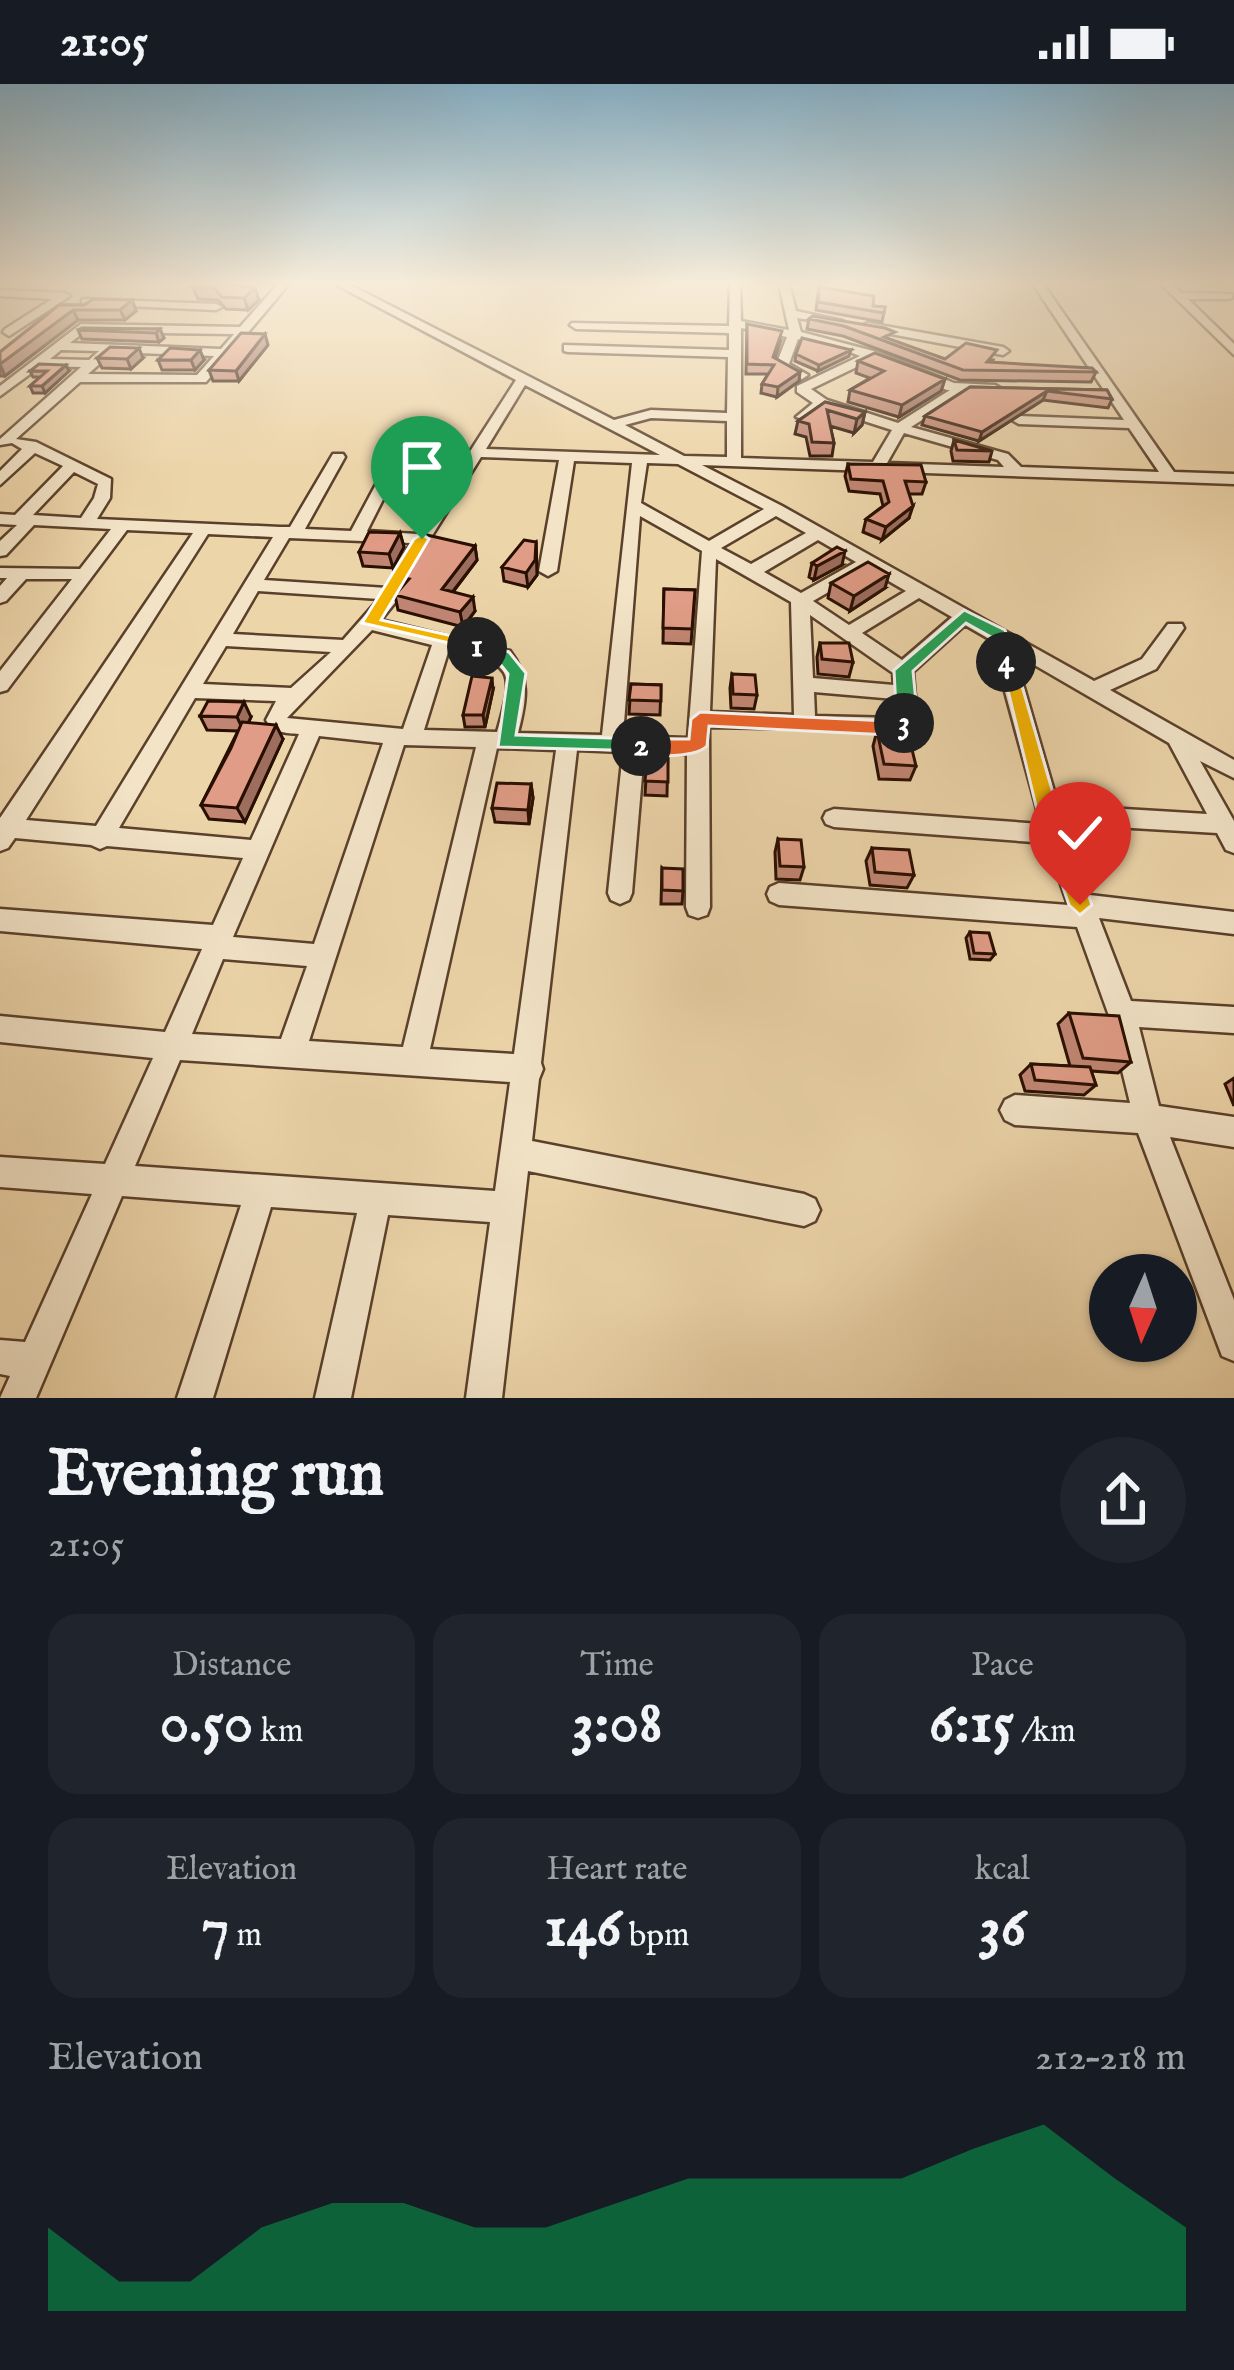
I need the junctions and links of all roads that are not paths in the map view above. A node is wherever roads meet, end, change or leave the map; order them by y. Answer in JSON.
{"nodes":[{"id":1,"x":48,"y":345,"type":"edge"},
{"id":2,"x":91,"y":345,"type":"edge"},
{"id":3,"x":232,"y":345,"type":"edge"},
{"id":4,"x":456,"y":345,"type":"edge"},
{"id":5,"x":734,"y":345,"type":"edge"},
{"id":6,"x":790,"y":345,"type":"edge"},
{"id":7,"x":838,"y":345,"type":"edge"},
{"id":8,"x":971,"y":345,"type":"edge"},
{"id":9,"x":1079,"y":345,"type":"edge"},
{"id":10,"x":110,"y":348,"type":"junction"},
{"id":11,"x":568,"y":348,"type":"dead end"},
{"id":12,"x":1003,"y":351,"type":"dead end"},
{"id":13,"x":226,"y":353,"type":"junction"},
{"id":14,"x":734,"y":354,"type":"junction"},
{"id":15,"x":872,"y":356,"type":"junction"},
{"id":16,"x":37,"y":362,"type":"junction"},
{"id":17,"x":96,"y":364,"type":"junction"},
{"id":18,"x":81,"y":378,"type":"junction"},
{"id":19,"x":522,"y":380,"type":"junction"},
{"id":20,"x":816,"y":380,"type":"junction"},
{"id":21,"x":963,"y":388,"type":"junction"},
{"id":22,"x":1005,"y":389,"type":"edge"},
{"id":23,"x":1089,"y":390,"type":"edge"},
{"id":24,"x":1110,"y":391,"type":"junction"},
{"id":25,"x":0,"y":392,"type":"edge"},
{"id":26,"x":822,"y":403,"type":"junction"},
{"id":27,"x":734,"y":417,"type":"junction"},
{"id":28,"x":802,"y":417,"type":"edge"},
{"id":29,"x":1018,"y":420,"type":"edge"},
{"id":30,"x":1133,"y":424,"type":"junction"},
{"id":31,"x":611,"y":425,"type":"junction"},
{"id":32,"x":900,"y":428,"type":"junction"},
{"id":33,"x":3,"y":441,"type":"edge"},
{"id":34,"x":31,"y":445,"type":"junction"},
{"id":35,"x":478,"y":453,"type":"junction"},
{"id":36,"x":338,"y":457,"type":"dead end"},
{"id":37,"x":567,"y":457,"type":"junction"},
{"id":38,"x":640,"y":459,"type":"junction"},
{"id":39,"x":678,"y":459,"type":"junction"},
{"id":40,"x":397,"y":460,"type":"dead end"},
{"id":41,"x":734,"y":460,"type":"junction"},
{"id":42,"x":74,"y":464,"type":"junction"},
{"id":43,"x":877,"y":467,"type":"junction"},
{"id":44,"x":1015,"y":470,"type":"junction"},
{"id":45,"x":1169,"y":476,"type":"junction"},
{"id":46,"x":1234,"y":479,"type":"edge"},
{"id":47,"x":0,"y":480,"type":"edge"},
{"id":48,"x":633,"y":505,"type":"junction"},
{"id":49,"x":776,"y":508,"type":"junction"},
{"id":50,"x":0,"y":519,"type":"edge"},
{"id":51,"x":26,"y":519,"type":"junction"},
{"id":52,"x":86,"y":522,"type":"junction"},
{"id":53,"x":123,"y":524,"type":"junction"},
{"id":54,"x":204,"y":528,"type":"junction"},
{"id":55,"x":291,"y":531,"type":"junction"},
{"id":56,"x":818,"y":532,"type":"junction"},
{"id":57,"x":357,"y":535,"type":"junction"},
{"id":58,"x":422,"y":539,"type":"junction"},
{"id":59,"x":711,"y":547,"type":"junction"},
{"id":60,"x":0,"y":551,"type":"edge"},
{"id":61,"x":869,"y":561,"type":"junction"},
{"id":62,"x":752,"y":571,"type":"junction"},
{"id":63,"x":548,"y":572,"type":"dead end"},
{"id":64,"x":0,"y":573,"type":"edge"},
{"id":65,"x":21,"y":573,"type":"junction"},
{"id":66,"x":86,"y":574,"type":"junction"},
{"id":67,"x":254,"y":585,"type":"junction"},
{"id":68,"x":920,"y":590,"type":"junction"},
{"id":69,"x":392,"y":594,"type":"junction"},
{"id":70,"x":0,"y":597,"type":"edge"},
{"id":71,"x":800,"y":601,"type":"junction"},
{"id":72,"x":964,"y":615,"type":"junction"},
{"id":73,"x":370,"y":623,"type":"junction"},
{"id":74,"x":1175,"y":628,"type":"dead end"},
{"id":75,"x":849,"y":633,"type":"junction"},
{"id":76,"x":999,"y":634,"type":"junction"},
{"id":77,"x":221,"y":639,"type":"junction"},
{"id":78,"x":442,"y":641,"type":"junction"},
{"id":79,"x":348,"y":647,"type":"junction"},
{"id":80,"x":903,"y":670,"type":"junction"},
{"id":81,"x":801,"y":683,"type":"junction"},
{"id":82,"x":0,"y":685,"type":"edge"},
{"id":83,"x":1094,"y":689,"type":"junction"},
{"id":84,"x":190,"y":691,"type":"junction"},
{"id":85,"x":906,"y":694,"type":"junction"},
{"id":86,"x":295,"y":695,"type":"junction"},
{"id":87,"x":700,"y":719,"type":"junction"},
{"id":88,"x":805,"y":723,"type":"junction"},
{"id":89,"x":311,"y":728,"type":"junction"},
{"id":90,"x":404,"y":737,"type":"junction"},
{"id":91,"x":1177,"y":738,"type":"junction"},
{"id":92,"x":496,"y":742,"type":"junction"},
{"id":93,"x":567,"y":746,"type":"junction"},
{"id":94,"x":623,"y":746,"type":"junction"},
{"id":95,"x":698,"y":746,"type":"junction"},
{"id":96,"x":1234,"y":770,"type":"edge"},
{"id":97,"x":834,"y":818,"type":"dead end"},
{"id":98,"x":1052,"y":824,"type":"junction"},
{"id":99,"x":3,"y":832,"type":"edge"},
{"id":100,"x":1229,"y":834,"type":"edge"},
{"id":101,"x":100,"y":839,"type":"junction"},
{"id":102,"x":257,"y":850,"type":"junction"},
{"id":103,"x":620,"y":893,"type":"dead end"},
{"id":104,"x":779,"y":894,"type":"dead end"},
{"id":105,"x":698,"y":907,"type":"dead end"},
{"id":106,"x":1084,"y":911,"type":"junction"},
{"id":107,"x":0,"y":920,"type":"edge"},
{"id":108,"x":1234,"y":923,"type":"edge"},
{"id":109,"x":216,"y":942,"type":"junction"},
{"id":110,"x":323,"y":956,"type":"junction"},
{"id":111,"x":1122,"y":1013,"type":"junction"},
{"id":112,"x":1234,"y":1020,"type":"edge"},
{"id":113,"x":0,"y":1029,"type":"edge"},
{"id":114,"x":171,"y":1046,"type":"junction"},
{"id":115,"x":291,"y":1052,"type":"junction"},
{"id":116,"x":413,"y":1062,"type":"junction"},
{"id":117,"x":529,"y":1069,"type":"junction"},
{"id":118,"x":1015,"y":1109,"type":"dead end"},
{"id":119,"x":1148,"y":1119,"type":"junction"},
{"id":120,"x":1234,"y":1132,"type":"edge"},
{"id":121,"x":516,"y":1153,"type":"junction"},
{"id":122,"x":0,"y":1172,"type":"edge"},
{"id":123,"x":114,"y":1180,"type":"junction"},
{"id":124,"x":261,"y":1190,"type":"junction"},
{"id":125,"x":376,"y":1198,"type":"junction"},
{"id":126,"x":509,"y":1208,"type":"junction"},
{"id":127,"x":804,"y":1210,"type":"dead end"},
{"id":128,"x":1234,"y":1344,"type":"edge"},
{"id":129,"x":17,"y":1359,"type":"edge"},
{"id":130,"x":18,"y":1398,"type":"edge"},
{"id":131,"x":195,"y":1398,"type":"edge"},
{"id":132,"x":333,"y":1398,"type":"edge"},
{"id":133,"x":484,"y":1398,"type":"edge"}],
"edges":[{"from":1,"to":16,"type":"street"},
{"from":2,"to":10,"type":"street"},
{"from":3,"to":13,"type":"street"},
{"from":4,"to":19,"type":"street"},
{"from":5,"to":14,"type":"street"},
{"from":6,"to":20,"type":"street"},
{"from":7,"to":15,"type":"street"},
{"from":8,"to":12,"type":"street"},
{"from":9,"to":24,"type":"street"},
{"from":10,"to":13,"type":"street"},
{"from":10,"to":17,"type":"street"},
{"from":11,"to":14,"type":"street"},
{"from":13,"to":18,"type":"street"},
{"from":14,"to":27,"type":"street"},
{"from":15,"to":20,"type":"street"},
{"from":15,"to":21,"type":"street"},
{"from":16,"to":17,"type":"street"},
{"from":16,"to":25,"type":"street"},
{"from":17,"to":18,"type":"street"},
{"from":18,"to":33,"type":"street"},
{"from":19,"to":31,"type":"street"},
{"from":19,"to":35,"type":"street"},
{"from":20,"to":26,"type":"street"},
{"from":21,"to":22,"type":"street"},
{"from":21,"to":32,"type":"street"},
{"from":23,"to":24,"type":"street"},
{"from":24,"to":30,"type":"street"},
{"from":26,"to":28,"type":"street"},
{"from":26,"to":32,"type":"street"},
{"from":27,"to":31,"type":"street"},
{"from":27,"to":41,"type":"street"},
{"from":29,"to":30,"type":"street"},
{"from":30,"to":45,"type":"street"},
{"from":31,"to":39,"type":"street"},
{"from":32,"to":43,"type":"street"},
{"from":32,"to":44,"type":"street"},
{"from":33,"to":34,"type":"street"},
{"from":34,"to":42,"type":"street"},
{"from":34,"to":47,"type":"street"},
{"from":35,"to":37,"type":"street"},
{"from":35,"to":58,"type":"street"},
{"from":36,"to":55,"type":"street"},
{"from":37,"to":38,"type":"street"},
{"from":37,"to":63,"type":"street"},
{"from":38,"to":39,"type":"street"},
{"from":38,"to":48,"type":"street"},
{"from":39,"to":41,"type":"street"},
{"from":39,"to":49,"type":"street"},
{"from":40,"to":57,"type":"street"},
{"from":41,"to":43,"type":"street"},
{"from":42,"to":51,"type":"street"},
{"from":42,"to":52,"type":"street"},
{"from":43,"to":44,"type":"street"},
{"from":44,"to":45,"type":"street"},
{"from":45,"to":46,"type":"street"},
{"from":48,"to":59,"type":"street"},
{"from":48,"to":94,"type":"street"},
{"from":49,"to":56,"type":"street"},
{"from":49,"to":59,"type":"street"},
{"from":50,"to":51,"type":"street"},
{"from":51,"to":52,"type":"street"},
{"from":51,"to":60,"type":"street"},
{"from":52,"to":53,"type":"street"},
{"from":53,"to":54,"type":"street"},
{"from":53,"to":66,"type":"street"},
{"from":54,"to":55,"type":"street"},
{"from":54,"to":99,"type":"street"},
{"from":55,"to":57,"type":"street"},
{"from":55,"to":67,"type":"street"},
{"from":56,"to":61,"type":"street"},
{"from":56,"to":62,"type":"street"},
{"from":57,"to":58,"type":"street"},
{"from":58,"to":69,"type":"street"},
{"from":59,"to":62,"type":"street"},
{"from":59,"to":87,"type":"street"},
{"from":61,"to":68,"type":"street"},
{"from":61,"to":71,"type":"street"},
{"from":62,"to":71,"type":"street"},
{"from":64,"to":65,"type":"street"},
{"from":65,"to":66,"type":"street"},
{"from":65,"to":70,"type":"street"},
{"from":66,"to":82,"type":"street"},
{"from":67,"to":69,"type":"street"},
{"from":67,"to":77,"type":"street"},
{"from":68,"to":72,"type":"street"},
{"from":68,"to":75,"type":"street"},
{"from":69,"to":73,"type":"street"},
{"from":71,"to":75,"type":"street"},
{"from":71,"to":81,"type":"street"},
{"from":72,"to":76,"type":"street"},
{"from":72,"to":80,"type":"street"},
{"from":73,"to":78,"type":"street"},
{"from":73,"to":79,"type":"street"},
{"from":74,"to":83,"type":"street"},
{"from":75,"to":80,"type":"street"},
{"from":76,"to":83,"type":"street"},
{"from":76,"to":98,"type":"street"},
{"from":77,"to":79,"type":"street"},
{"from":77,"to":84,"type":"street"},
{"from":78,"to":90,"type":"street"},
{"from":78,"to":92,"type":"street"},
{"from":79,"to":86,"type":"street"},
{"from":80,"to":85,"type":"street"},
{"from":81,"to":85,"type":"street"},
{"from":81,"to":88,"type":"street"},
{"from":83,"to":91,"type":"street"},
{"from":84,"to":86,"type":"street"},
{"from":84,"to":101,"type":"street"},
{"from":85,"to":88,"type":"street"},
{"from":86,"to":89,"type":"street"},
{"from":87,"to":88,"type":"street"},
{"from":87,"to":95,"type":"street"},
{"from":89,"to":90,"type":"street"},
{"from":89,"to":102,"type":"street"},
{"from":90,"to":92,"type":"street"},
{"from":90,"to":110,"type":"street"},
{"from":91,"to":96,"type":"street"},
{"from":91,"to":100,"type":"street"},
{"from":92,"to":93,"type":"street"},
{"from":92,"to":116,"type":"street"},
{"from":93,"to":94,"type":"street"},
{"from":93,"to":117,"type":"street"},
{"from":94,"to":95,"type":"street"},
{"from":94,"to":103,"type":"street"},
{"from":95,"to":105,"type":"street"},
{"from":97,"to":98,"type":"street"},
{"from":98,"to":100,"type":"street"},
{"from":98,"to":106,"type":"street"},
{"from":99,"to":101,"type":"street"},
{"from":101,"to":102,"type":"street"},
{"from":102,"to":109,"type":"street"},
{"from":104,"to":106,"type":"street"},
{"from":106,"to":108,"type":"street"},
{"from":106,"to":111,"type":"street"},
{"from":107,"to":109,"type":"street"},
{"from":109,"to":110,"type":"street"},
{"from":109,"to":114,"type":"street"},
{"from":110,"to":115,"type":"street"},
{"from":111,"to":112,"type":"street"},
{"from":111,"to":119,"type":"street"},
{"from":113,"to":114,"type":"street"},
{"from":114,"to":115,"type":"street"},
{"from":114,"to":123,"type":"street"},
{"from":115,"to":116,"type":"street"},
{"from":116,"to":117,"type":"street"},
{"from":117,"to":121,"type":"street"},
{"from":118,"to":119,"type":"street"},
{"from":119,"to":120,"type":"street"},
{"from":119,"to":128,"type":"street"},
{"from":121,"to":126,"type":"street"},
{"from":121,"to":127,"type":"street"},
{"from":122,"to":123,"type":"street"},
{"from":123,"to":124,"type":"street"},
{"from":123,"to":129,"type":"street"},
{"from":124,"to":125,"type":"street"},
{"from":124,"to":131,"type":"street"},
{"from":125,"to":126,"type":"street"},
{"from":125,"to":132,"type":"street"},
{"from":126,"to":133,"type":"street"},
{"from":129,"to":130,"type":"street"}]}
